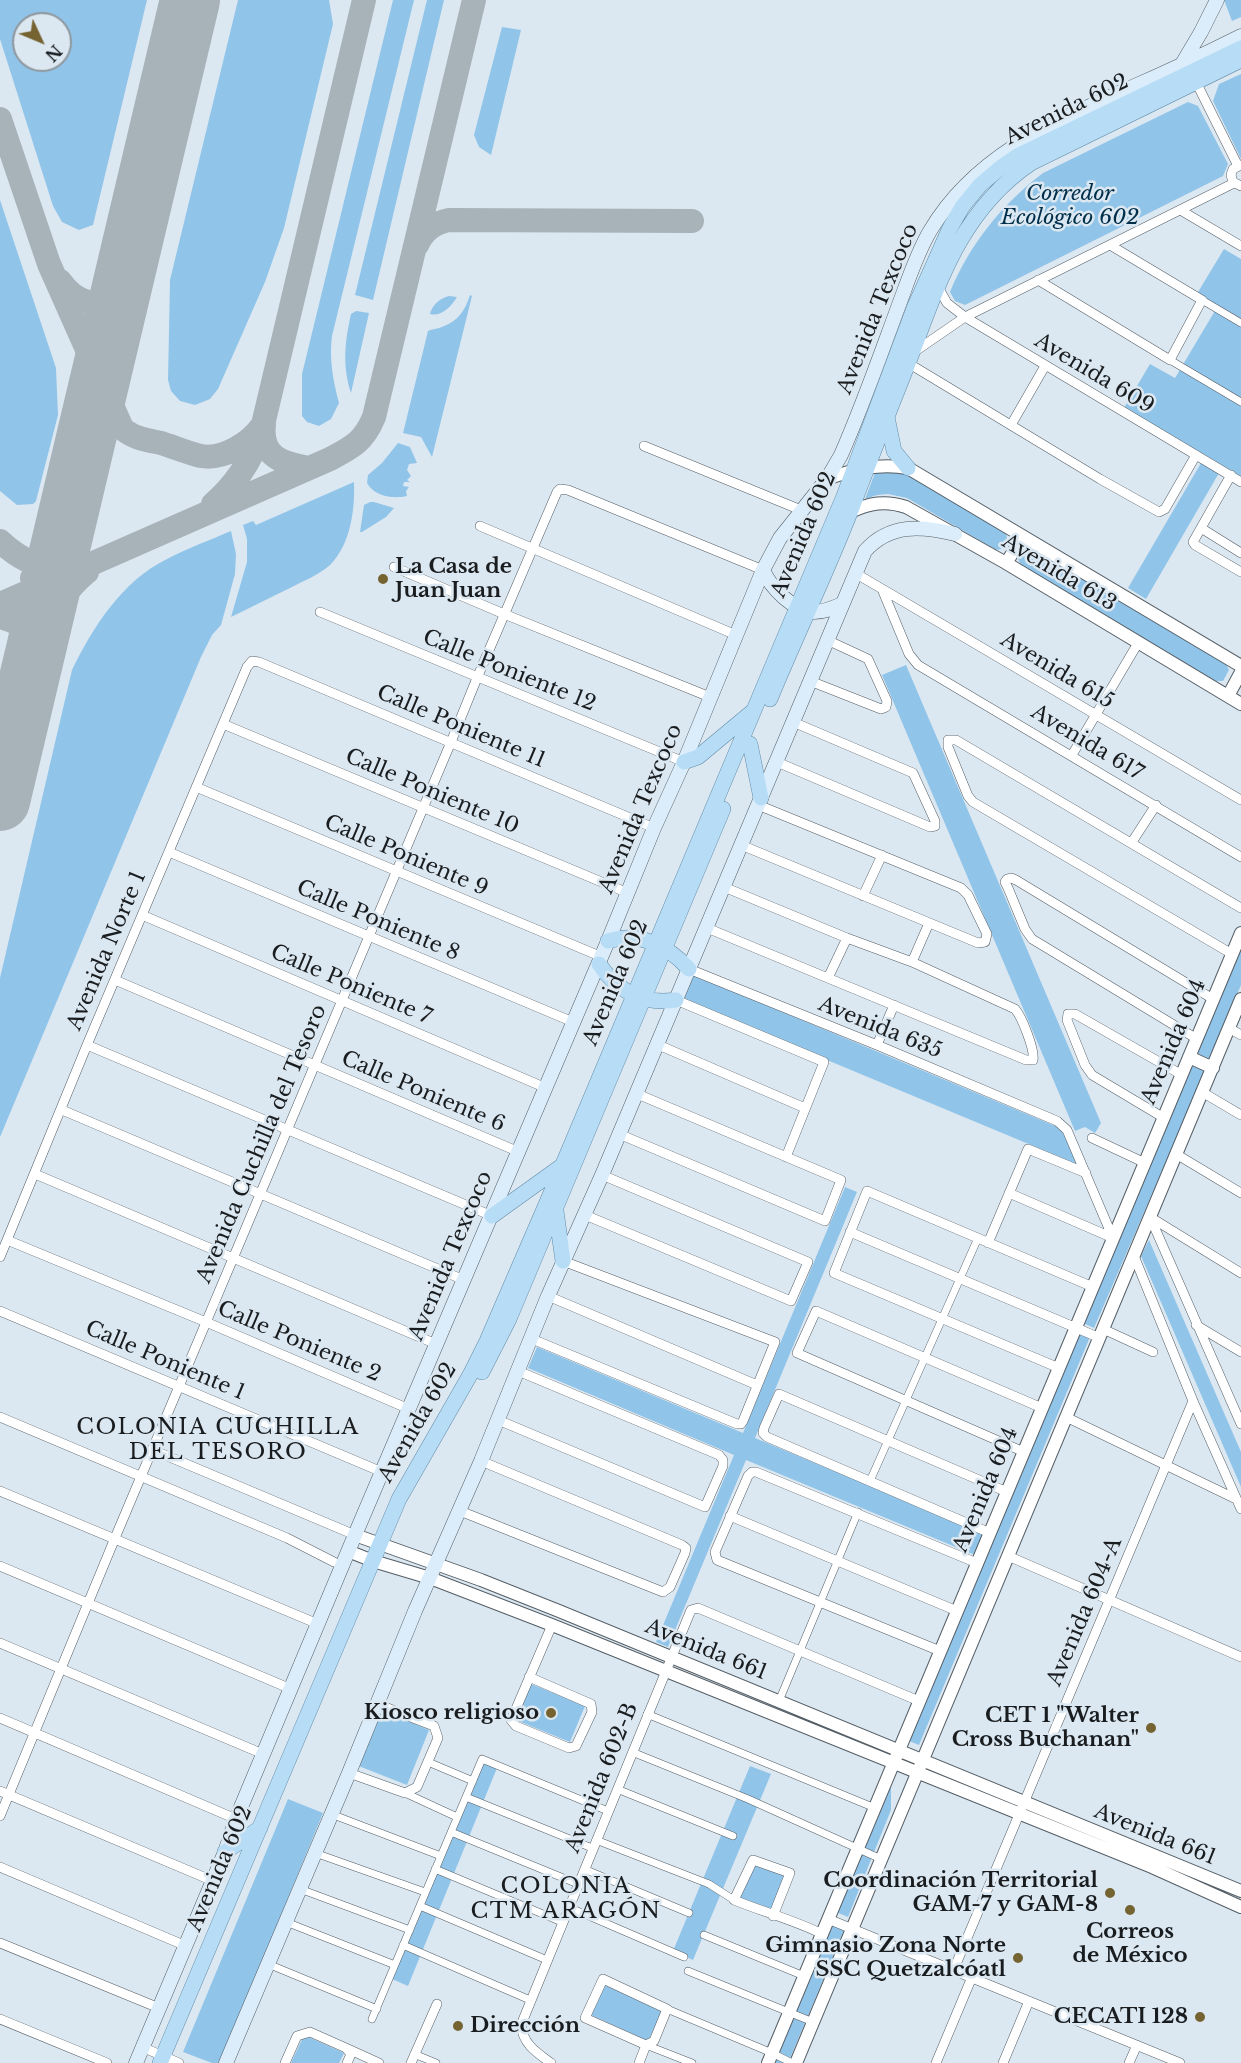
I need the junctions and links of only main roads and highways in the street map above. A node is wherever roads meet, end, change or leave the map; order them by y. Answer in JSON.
{"nodes":[{"id":1,"x":1217,"y":0,"type":"edge"},
{"id":2,"x":1241,"y":36,"type":"edge"},
{"id":3,"x":1241,"y":48,"type":"edge"},
{"id":4,"x":1241,"y":60,"type":"edge"},
{"id":5,"x":1182,"y":64,"type":"junction"},
{"id":6,"x":887,"y":415,"type":"junction"},
{"id":7,"x":860,"y":468,"type":"junction"},
{"id":8,"x":908,"y":468,"type":"road end"},
{"id":9,"x":955,"y":534,"type":"road end"},
{"id":10,"x":763,"y":570,"type":"junction"},
{"id":11,"x":842,"y":604,"type":"junction"},
{"id":12,"x":802,"y":608,"type":"junction"},
{"id":13,"x":754,"y":710,"type":"junction"},
{"id":14,"x":750,"y":744,"type":"junction"},
{"id":15,"x":684,"y":762,"type":"junction"},
{"id":16,"x":759,"y":801,"type":"junction"},
{"id":17,"x":608,"y":941,"type":"junction"},
{"id":18,"x":660,"y":946,"type":"junction"},
{"id":19,"x":600,"y":960,"type":"junction"},
{"id":20,"x":689,"y":969,"type":"junction"},
{"id":21,"x":639,"y":997,"type":"junction"},
{"id":22,"x":676,"y":999,"type":"junction"},
{"id":23,"x":563,"y":1165,"type":"junction"},
{"id":24,"x":556,"y":1209,"type":"junction"},
{"id":25,"x":492,"y":1216,"type":"junction"},
{"id":26,"x":563,"y":1261,"type":"junction"},
{"id":27,"x":383,"y":1547,"type":"junction"},
{"id":28,"x":377,"y":1562,"type":"junction"},
{"id":29,"x":260,"y":1828,"type":"junction"},
{"id":30,"x":225,"y":1852,"type":"junction"},
{"id":31,"x":169,"y":2061,"type":"edge"},
{"id":32,"x":136,"y":2063,"type":"edge"},
{"id":33,"x":226,"y":2063,"type":"edge"}],
"edges":[{"from":1,"to":5,"type":"main road"},
{"from":2,"to":5,"type":"main road","name":"Avenida Texcoco"},
{"from":3,"to":7,"type":"main road","name":"Avenida 602"},
{"from":4,"to":6,"type":"main road","name":"Avenida 602"},
{"from":5,"to":10,"type":"main road","name":"Avenida Texcoco"},
{"from":6,"to":7,"type":"main road","name":"Avenida 602"},
{"from":6,"to":8,"type":"main road"},
{"from":7,"to":12,"type":"main road","name":"Avenida 602"},
{"from":7,"to":12,"type":"main road","name":"Avenida 602"},
{"from":9,"to":11,"type":"main road"},
{"from":10,"to":12,"type":"main road"},
{"from":10,"to":15,"type":"main road","name":"Avenida Texcoco"},
{"from":11,"to":12,"type":"main road"},
{"from":11,"to":16,"type":"main road"},
{"from":12,"to":13,"type":"main road","name":"Avenida 602"},
{"from":12,"to":14,"type":"main road","name":"Avenida 602"},
{"from":13,"to":15,"type":"main road"},
{"from":13,"to":18,"type":"main road","name":"Avenida 602"},
{"from":14,"to":16,"type":"main road"},
{"from":14,"to":18,"type":"main road","name":"Avenida 602"},
{"from":15,"to":17,"type":"main road","name":"Avenida Texcoco"},
{"from":16,"to":20,"type":"main road"},
{"from":17,"to":18,"type":"main road"},
{"from":17,"to":19,"type":"main road","name":"Avenida Texcoco"},
{"from":18,"to":20,"type":"main road"},
{"from":18,"to":21,"type":"main road","name":"Avenida 602"},
{"from":19,"to":21,"type":"main road"},
{"from":19,"to":25,"type":"main road","name":"Avenida Texcoco"},
{"from":20,"to":22,"type":"main road"},
{"from":21,"to":22,"type":"main road"},
{"from":21,"to":23,"type":"main road","name":"Avenida 602"},
{"from":21,"to":24,"type":"main road","name":"Avenida 602"},
{"from":22,"to":26,"type":"main road"},
{"from":23,"to":25,"type":"main road"},
{"from":23,"to":27,"type":"main road","name":"Avenida 602"},
{"from":24,"to":26,"type":"main road"},
{"from":24,"to":27,"type":"main road","name":"Avenida 602"},
{"from":25,"to":30,"type":"main road","name":"Avenida Texcoco"},
{"from":26,"to":33,"type":"main road"},
{"from":27,"to":28,"type":"main road","name":"Avenida 602"},
{"from":28,"to":29,"type":"main road","name":"Avenida 602"},
{"from":28,"to":31,"type":"main road","name":"Avenida 602"},
{"from":29,"to":30,"type":"main road"},
{"from":29,"to":31,"type":"main road","name":"Avenida 602"},
{"from":30,"to":32,"type":"main road","name":"Avenida Texcoco"}]}
